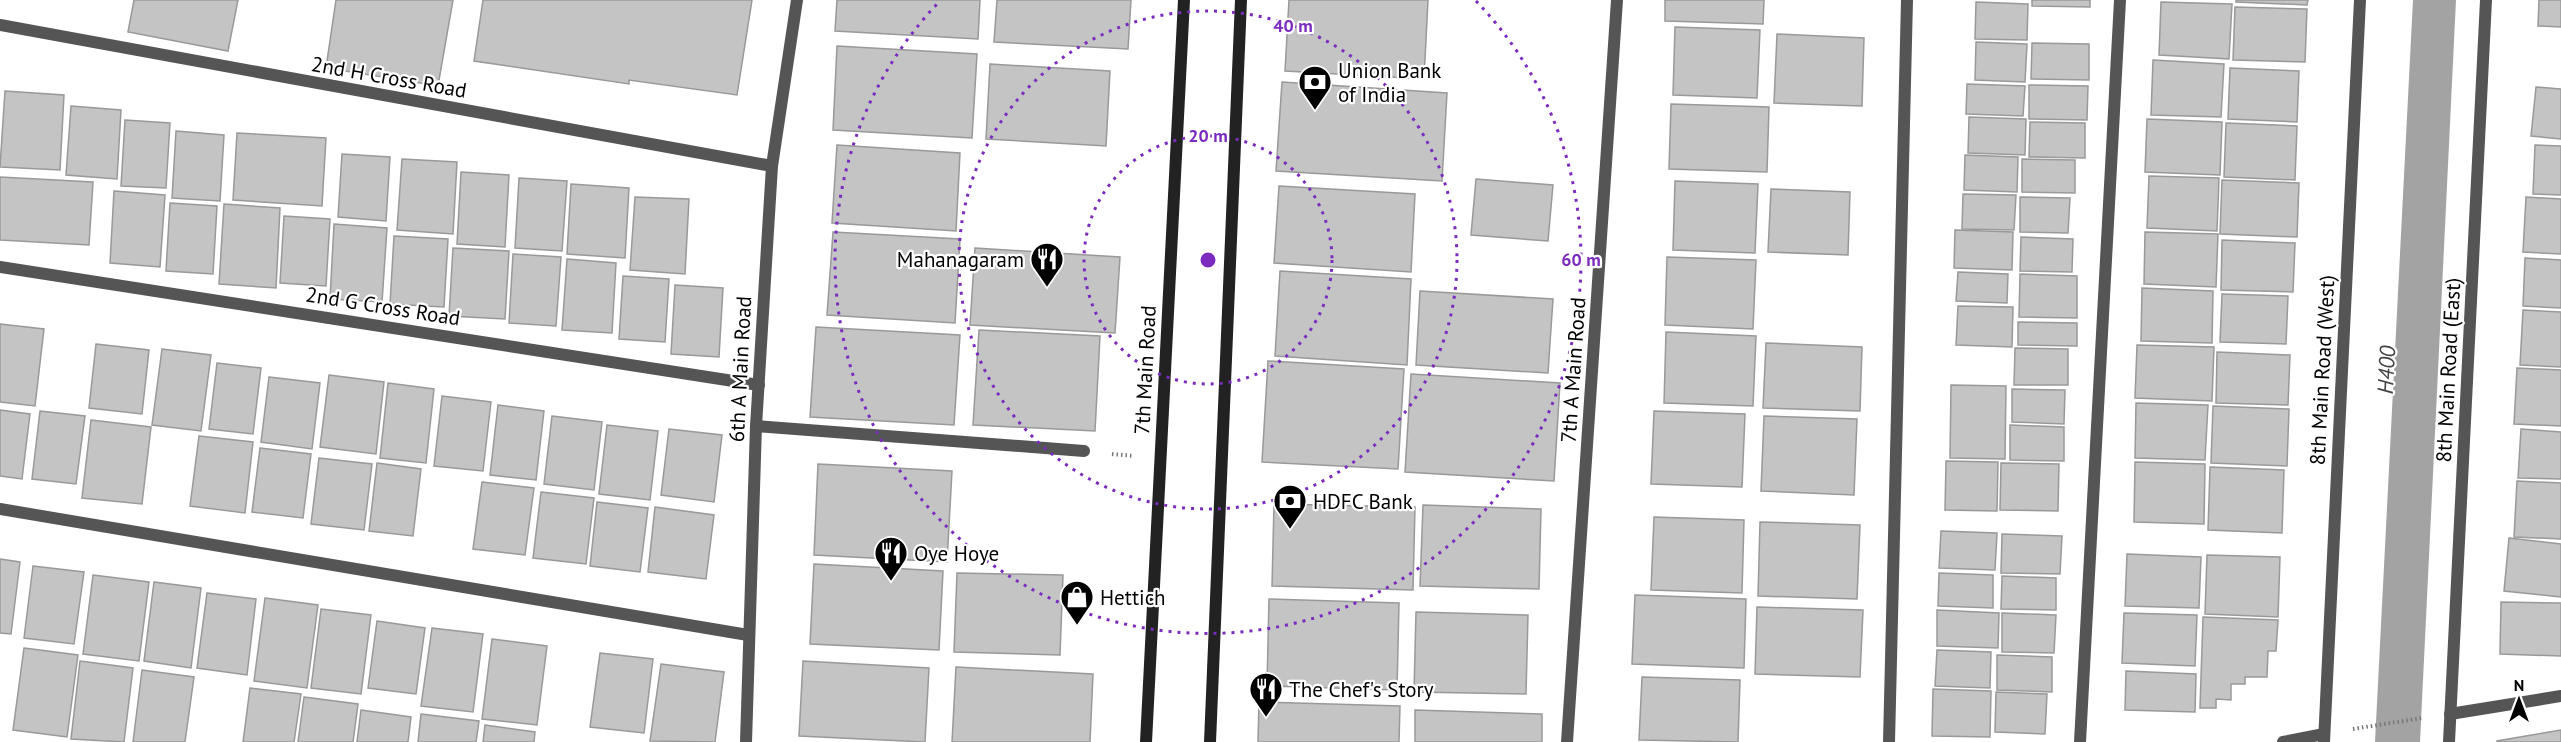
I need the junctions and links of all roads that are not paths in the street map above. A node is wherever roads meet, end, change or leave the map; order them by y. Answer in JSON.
{"nodes":[{"id":1,"x":797,"y":0,"type":"edge"},
{"id":2,"x":1184,"y":0,"type":"edge"},
{"id":3,"x":1240,"y":0,"type":"edge"},
{"id":4,"x":1617,"y":0,"type":"edge"},
{"id":5,"x":1907,"y":0,"type":"edge"},
{"id":6,"x":2120,"y":0,"type":"edge"},
{"id":7,"x":2360,"y":0,"type":"edge"},
{"id":8,"x":2486,"y":0,"type":"edge"},
{"id":9,"x":0,"y":25,"type":"edge"},
{"id":10,"x":772,"y":166,"type":"junction"},
{"id":11,"x":0,"y":267,"type":"edge"},
{"id":12,"x":759,"y":385,"type":"junction"},
{"id":13,"x":756,"y":426,"type":"junction"},
{"id":14,"x":1084,"y":451,"type":"road end"},
{"id":15,"x":0,"y":509,"type":"edge"},
{"id":16,"x":748,"y":635,"type":"junction"},
{"id":17,"x":2561,"y":696,"type":"edge"},
{"id":18,"x":2450,"y":714,"type":"junction"},
{"id":19,"x":2324,"y":738,"type":"edge"},
{"id":20,"x":746,"y":742,"type":"edge"},
{"id":21,"x":1146,"y":742,"type":"edge"},
{"id":22,"x":1210,"y":742,"type":"edge"},
{"id":23,"x":1567,"y":742,"type":"edge"},
{"id":24,"x":1889,"y":742,"type":"edge"},
{"id":25,"x":2080,"y":742,"type":"edge"},
{"id":26,"x":2283,"y":742,"type":"edge"},
{"id":27,"x":2449,"y":742,"type":"edge"}],
"edges":[{"from":1,"to":10,"type":"street","name":"6th A Main Road"},
{"from":2,"to":21,"type":"main road","name":"7th Main Road"},
{"from":3,"to":22,"type":"main road"},
{"from":4,"to":23,"type":"street","name":"7th A Main Road"},
{"from":5,"to":24,"type":"street"},
{"from":6,"to":25,"type":"street"},
{"from":7,"to":19,"type":"street","name":"8th Main Road (West)"},
{"from":8,"to":18,"type":"street","name":"8th Main Road (East)"},
{"from":9,"to":10,"type":"street","name":"2nd H Cross Road"},
{"from":10,"to":12,"type":"street","name":"6th A Main Road"},
{"from":11,"to":12,"type":"street","name":"2nd G Cross Road"},
{"from":12,"to":13,"type":"street","name":"6th A Main Road"},
{"from":13,"to":14,"type":"street"},
{"from":13,"to":16,"type":"street","name":"6th A Main Road"},
{"from":15,"to":16,"type":"street"},
{"from":16,"to":20,"type":"street","name":"6th A Main Road"},
{"from":17,"to":18,"type":"street"},
{"from":18,"to":27,"type":"street","name":"8th Main Road (East)"},
{"from":19,"to":26,"type":"street"}]}
